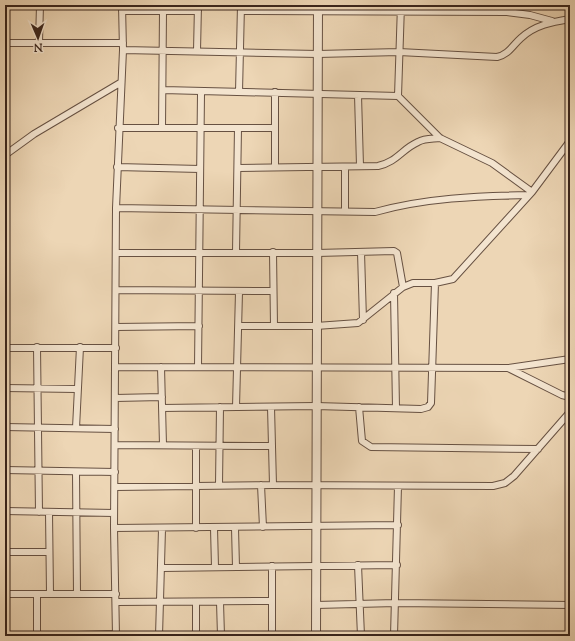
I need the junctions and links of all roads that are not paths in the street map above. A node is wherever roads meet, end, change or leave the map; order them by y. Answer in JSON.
{"nodes":[{"id":1,"x":5,"y":5,"type":"edge"},
{"id":2,"x":40,"y":5,"type":"edge"},
{"id":3,"x":401,"y":5,"type":"edge"},
{"id":4,"x":122,"y":8,"type":"edge"},
{"id":5,"x":198,"y":8,"type":"edge"},
{"id":6,"x":241,"y":8,"type":"edge"},
{"id":7,"x":275,"y":8,"type":"edge"},
{"id":8,"x":318,"y":8,"type":"edge"},
{"id":9,"x":163,"y":11,"type":"junction"},
{"id":10,"x":401,"y":12,"type":"junction"},
{"id":11,"x":570,"y":19,"type":"edge"},
{"id":12,"x":5,"y":20,"type":"edge"},
{"id":13,"x":553,"y":22,"type":"junction"},
{"id":14,"x":39,"y":42,"type":"junction"},
{"id":15,"x":5,"y":43,"type":"edge"},
{"id":16,"x":123,"y":43,"type":"junction"},
{"id":17,"x":123,"y":50,"type":"junction"},
{"id":18,"x":164,"y":50,"type":"junction"},
{"id":19,"x":197,"y":51,"type":"junction"},
{"id":20,"x":240,"y":51,"type":"junction"},
{"id":21,"x":399,"y":52,"type":"junction"},
{"id":22,"x":318,"y":54,"type":"junction"},
{"id":23,"x":120,"y":83,"type":"junction"},
{"id":24,"x":163,"y":90,"type":"junction"},
{"id":25,"x":239,"y":92,"type":"junction"},
{"id":26,"x":275,"y":92,"type":"junction"},
{"id":27,"x":200,"y":93,"type":"junction"},
{"id":28,"x":317,"y":94,"type":"junction"},
{"id":29,"x":358,"y":95,"type":"junction"},
{"id":30,"x":398,"y":96,"type":"junction"},
{"id":31,"x":162,"y":127,"type":"junction"},
{"id":32,"x":118,"y":128,"type":"junction"},
{"id":33,"x":200,"y":128,"type":"junction"},
{"id":34,"x":238,"y":128,"type":"junction"},
{"id":35,"x":274,"y":128,"type":"junction"},
{"id":36,"x":440,"y":138,"type":"junction"},
{"id":37,"x":570,"y":141,"type":"edge"},
{"id":38,"x":5,"y":156,"type":"edge"},
{"id":39,"x":274,"y":166,"type":"junction"},
{"id":40,"x":344,"y":166,"type":"junction"},
{"id":41,"x":360,"y":166,"type":"junction"},
{"id":42,"x":117,"y":167,"type":"junction"},
{"id":43,"x":316,"y":167,"type":"junction"},
{"id":44,"x":238,"y":168,"type":"junction"},
{"id":45,"x":200,"y":169,"type":"junction"},
{"id":46,"x":530,"y":193,"type":"junction"},
{"id":47,"x":116,"y":208,"type":"junction"},
{"id":48,"x":237,"y":208,"type":"junction"},
{"id":49,"x":199,"y":209,"type":"junction"},
{"id":50,"x":316,"y":209,"type":"junction"},
{"id":51,"x":345,"y":210,"type":"junction"},
{"id":52,"x":236,"y":252,"type":"junction"},
{"id":53,"x":273,"y":252,"type":"junction"},
{"id":54,"x":361,"y":252,"type":"junction"},
{"id":55,"x":116,"y":253,"type":"junction"},
{"id":56,"x":199,"y":253,"type":"junction"},
{"id":57,"x":317,"y":253,"type":"junction"},
{"id":58,"x":435,"y":283,"type":"junction"},
{"id":59,"x":403,"y":287,"type":"junction"},
{"id":60,"x":116,"y":290,"type":"junction"},
{"id":61,"x":198,"y":290,"type":"junction"},
{"id":62,"x":273,"y":291,"type":"junction"},
{"id":63,"x":239,"y":292,"type":"junction"},
{"id":64,"x":394,"y":293,"type":"junction"},
{"id":65,"x":363,"y":320,"type":"junction"},
{"id":66,"x":199,"y":326,"type":"junction"},
{"id":67,"x":239,"y":326,"type":"junction"},
{"id":68,"x":274,"y":326,"type":"junction"},
{"id":69,"x":316,"y":326,"type":"junction"},
{"id":70,"x":116,"y":327,"type":"junction"},
{"id":71,"x":80,"y":347,"type":"junction"},
{"id":72,"x":5,"y":348,"type":"edge"},
{"id":73,"x":37,"y":348,"type":"junction"},
{"id":74,"x":116,"y":348,"type":"junction"},
{"id":75,"x":570,"y":359,"type":"edge"},
{"id":76,"x":316,"y":366,"type":"junction"},
{"id":77,"x":115,"y":367,"type":"junction"},
{"id":78,"x":161,"y":367,"type":"junction"},
{"id":79,"x":198,"y":367,"type":"junction"},
{"id":80,"x":237,"y":367,"type":"junction"},
{"id":81,"x":396,"y":367,"type":"junction"},
{"id":82,"x":433,"y":368,"type":"junction"},
{"id":83,"x":508,"y":368,"type":"junction"},
{"id":84,"x":5,"y":388,"type":"edge"},
{"id":85,"x":38,"y":388,"type":"junction"},
{"id":86,"x":77,"y":389,"type":"junction"},
{"id":87,"x":162,"y":397,"type":"junction"},
{"id":88,"x":570,"y":397,"type":"edge"},
{"id":89,"x":115,"y":398,"type":"junction"},
{"id":90,"x":316,"y":406,"type":"junction"},
{"id":91,"x":220,"y":407,"type":"junction"},
{"id":92,"x":236,"y":407,"type":"junction"},
{"id":93,"x":271,"y":407,"type":"junction"},
{"id":94,"x":359,"y":407,"type":"junction"},
{"id":95,"x":162,"y":408,"type":"junction"},
{"id":96,"x":396,"y":408,"type":"junction"},
{"id":97,"x":570,"y":412,"type":"edge"},
{"id":98,"x":5,"y":427,"type":"edge"},
{"id":99,"x":38,"y":427,"type":"junction"},
{"id":100,"x":76,"y":428,"type":"junction"},
{"id":101,"x":115,"y":429,"type":"junction"},
{"id":102,"x":115,"y":445,"type":"junction"},
{"id":103,"x":162,"y":445,"type":"junction"},
{"id":104,"x":196,"y":446,"type":"junction"},
{"id":105,"x":219,"y":446,"type":"junction"},
{"id":106,"x":272,"y":446,"type":"junction"},
{"id":107,"x":538,"y":449,"type":"junction"},
{"id":108,"x":5,"y":470,"type":"edge"},
{"id":109,"x":39,"y":470,"type":"junction"},
{"id":110,"x":76,"y":472,"type":"junction"},
{"id":111,"x":115,"y":472,"type":"junction"},
{"id":112,"x":219,"y":485,"type":"junction"},
{"id":113,"x":261,"y":485,"type":"junction"},
{"id":114,"x":273,"y":485,"type":"junction"},
{"id":115,"x":315,"y":485,"type":"junction"},
{"id":116,"x":196,"y":486,"type":"junction"},
{"id":117,"x":398,"y":486,"type":"junction"},
{"id":118,"x":115,"y":487,"type":"junction"},
{"id":119,"x":5,"y":511,"type":"edge"},
{"id":120,"x":39,"y":512,"type":"junction"},
{"id":121,"x":49,"y":512,"type":"junction"},
{"id":122,"x":77,"y":512,"type":"junction"},
{"id":123,"x":114,"y":513,"type":"junction"},
{"id":124,"x":398,"y":525,"type":"junction"},
{"id":125,"x":316,"y":526,"type":"junction"},
{"id":126,"x":263,"y":527,"type":"junction"},
{"id":127,"x":114,"y":528,"type":"junction"},
{"id":128,"x":196,"y":528,"type":"junction"},
{"id":129,"x":214,"y":528,"type":"junction"},
{"id":130,"x":235,"y":528,"type":"junction"},
{"id":131,"x":162,"y":529,"type":"junction"},
{"id":132,"x":5,"y":552,"type":"edge"},
{"id":133,"x":49,"y":552,"type":"junction"},
{"id":134,"x":358,"y":565,"type":"junction"},
{"id":135,"x":396,"y":565,"type":"junction"},
{"id":136,"x":272,"y":566,"type":"junction"},
{"id":137,"x":316,"y":566,"type":"junction"},
{"id":138,"x":215,"y":567,"type":"junction"},
{"id":139,"x":236,"y":567,"type":"junction"},
{"id":140,"x":162,"y":568,"type":"junction"},
{"id":141,"x":5,"y":594,"type":"edge"},
{"id":142,"x":37,"y":594,"type":"junction"},
{"id":143,"x":50,"y":594,"type":"junction"},
{"id":144,"x":77,"y":594,"type":"junction"},
{"id":145,"x":116,"y":594,"type":"junction"},
{"id":146,"x":272,"y":601,"type":"junction"},
{"id":147,"x":116,"y":602,"type":"junction"},
{"id":148,"x":160,"y":602,"type":"junction"},
{"id":149,"x":196,"y":602,"type":"junction"},
{"id":150,"x":220,"y":602,"type":"junction"},
{"id":151,"x":396,"y":602,"type":"junction"},
{"id":152,"x":359,"y":604,"type":"junction"},
{"id":153,"x":316,"y":605,"type":"junction"},
{"id":154,"x":570,"y":605,"type":"edge"},
{"id":155,"x":116,"y":635,"type":"edge"},
{"id":156,"x":38,"y":636,"type":"edge"},
{"id":157,"x":159,"y":636,"type":"edge"},
{"id":158,"x":196,"y":636,"type":"edge"},
{"id":159,"x":220,"y":636,"type":"edge"},
{"id":160,"x":272,"y":636,"type":"edge"},
{"id":161,"x":316,"y":636,"type":"edge"},
{"id":162,"x":360,"y":636,"type":"edge"},
{"id":163,"x":394,"y":636,"type":"edge"}],
"edges":[{"from":1,"to":12,"type":"street"},
{"from":2,"to":14,"type":"street"},
{"from":3,"to":10,"type":"street"},
{"from":4,"to":9,"type":"street"},
{"from":4,"to":16,"type":"street"},
{"from":5,"to":9,"type":"street"},
{"from":5,"to":19,"type":"street"},
{"from":6,"to":7,"type":"street"},
{"from":6,"to":20,"type":"street"},
{"from":7,"to":8,"type":"street"},
{"from":8,"to":10,"type":"street"},
{"from":8,"to":22,"type":"street"},
{"from":9,"to":18,"type":"street"},
{"from":10,"to":13,"type":"street"},
{"from":10,"to":21,"type":"street"},
{"from":11,"to":13,"type":"street"},
{"from":13,"to":21,"type":"street"},
{"from":14,"to":15,"type":"street"},
{"from":14,"to":16,"type":"street"},
{"from":16,"to":17,"type":"street"},
{"from":17,"to":18,"type":"street"},
{"from":17,"to":23,"type":"street"},
{"from":18,"to":19,"type":"street"},
{"from":18,"to":24,"type":"street"},
{"from":19,"to":20,"type":"street"},
{"from":20,"to":22,"type":"street"},
{"from":20,"to":25,"type":"street"},
{"from":21,"to":22,"type":"street"},
{"from":21,"to":30,"type":"street"},
{"from":22,"to":28,"type":"street"},
{"from":23,"to":32,"type":"street"},
{"from":23,"to":38,"type":"street"},
{"from":24,"to":27,"type":"street"},
{"from":24,"to":31,"type":"street"},
{"from":25,"to":26,"type":"street"},
{"from":25,"to":27,"type":"street"},
{"from":26,"to":28,"type":"street"},
{"from":26,"to":35,"type":"street"},
{"from":27,"to":33,"type":"street"},
{"from":28,"to":29,"type":"street"},
{"from":28,"to":43,"type":"street"},
{"from":29,"to":30,"type":"street"},
{"from":29,"to":41,"type":"street"},
{"from":30,"to":36,"type":"street"},
{"from":31,"to":32,"type":"street"},
{"from":31,"to":33,"type":"street"},
{"from":32,"to":42,"type":"street"},
{"from":33,"to":34,"type":"street"},
{"from":33,"to":45,"type":"street"},
{"from":34,"to":35,"type":"street"},
{"from":34,"to":44,"type":"street"},
{"from":35,"to":39,"type":"street"},
{"from":36,"to":41,"type":"street"},
{"from":36,"to":46,"type":"street"},
{"from":37,"to":46,"type":"street"},
{"from":39,"to":43,"type":"street"},
{"from":39,"to":44,"type":"street"},
{"from":40,"to":41,"type":"street"},
{"from":40,"to":43,"type":"street"},
{"from":40,"to":51,"type":"street"},
{"from":42,"to":45,"type":"street"},
{"from":42,"to":47,"type":"street"},
{"from":43,"to":50,"type":"street"},
{"from":44,"to":48,"type":"street"},
{"from":45,"to":49,"type":"street"},
{"from":46,"to":51,"type":"street"},
{"from":46,"to":58,"type":"street"},
{"from":47,"to":49,"type":"street"},
{"from":47,"to":55,"type":"street"},
{"from":48,"to":49,"type":"street"},
{"from":48,"to":50,"type":"street"},
{"from":48,"to":52,"type":"street"},
{"from":49,"to":56,"type":"street"},
{"from":50,"to":51,"type":"street"},
{"from":50,"to":57,"type":"street"},
{"from":52,"to":53,"type":"street"},
{"from":52,"to":56,"type":"street"},
{"from":53,"to":57,"type":"street"},
{"from":53,"to":62,"type":"street"},
{"from":54,"to":57,"type":"street"},
{"from":54,"to":59,"type":"street"},
{"from":54,"to":65,"type":"street"},
{"from":55,"to":56,"type":"street"},
{"from":55,"to":60,"type":"street"},
{"from":56,"to":61,"type":"street"},
{"from":57,"to":69,"type":"street"},
{"from":58,"to":59,"type":"street"},
{"from":58,"to":82,"type":"street"},
{"from":59,"to":64,"type":"street"},
{"from":60,"to":61,"type":"street"},
{"from":60,"to":70,"type":"street"},
{"from":61,"to":63,"type":"street"},
{"from":61,"to":66,"type":"street"},
{"from":62,"to":63,"type":"street"},
{"from":62,"to":68,"type":"street"},
{"from":63,"to":67,"type":"street"},
{"from":64,"to":65,"type":"street"},
{"from":64,"to":81,"type":"street"},
{"from":65,"to":69,"type":"street"},
{"from":66,"to":70,"type":"street"},
{"from":66,"to":79,"type":"street"},
{"from":67,"to":68,"type":"street"},
{"from":67,"to":80,"type":"street"},
{"from":68,"to":69,"type":"street"},
{"from":69,"to":76,"type":"street"},
{"from":70,"to":74,"type":"street"},
{"from":71,"to":73,"type":"street"},
{"from":71,"to":74,"type":"street"},
{"from":71,"to":86,"type":"street"},
{"from":72,"to":73,"type":"street"},
{"from":73,"to":85,"type":"street"},
{"from":74,"to":77,"type":"street"},
{"from":75,"to":83,"type":"street"},
{"from":76,"to":80,"type":"street"},
{"from":76,"to":81,"type":"street"},
{"from":76,"to":90,"type":"street"},
{"from":77,"to":78,"type":"street"},
{"from":77,"to":89,"type":"street"},
{"from":78,"to":79,"type":"street"},
{"from":78,"to":87,"type":"street"},
{"from":79,"to":80,"type":"street"},
{"from":80,"to":92,"type":"street"},
{"from":81,"to":82,"type":"street"},
{"from":81,"to":96,"type":"street"},
{"from":82,"to":83,"type":"street"},
{"from":82,"to":96,"type":"street"},
{"from":83,"to":88,"type":"street"},
{"from":84,"to":85,"type":"street"},
{"from":85,"to":86,"type":"street"},
{"from":85,"to":99,"type":"street"},
{"from":86,"to":100,"type":"street"},
{"from":87,"to":89,"type":"street"},
{"from":87,"to":95,"type":"street"},
{"from":89,"to":101,"type":"street"},
{"from":90,"to":93,"type":"street"},
{"from":90,"to":94,"type":"street"},
{"from":90,"to":115,"type":"street"},
{"from":91,"to":92,"type":"street"},
{"from":91,"to":95,"type":"street"},
{"from":91,"to":105,"type":"street"},
{"from":92,"to":93,"type":"street"},
{"from":93,"to":106,"type":"street"},
{"from":94,"to":96,"type":"street"},
{"from":94,"to":107,"type":"street"},
{"from":95,"to":103,"type":"street"},
{"from":97,"to":107,"type":"street"},
{"from":98,"to":99,"type":"street"},
{"from":99,"to":100,"type":"street"},
{"from":99,"to":109,"type":"street"},
{"from":100,"to":101,"type":"street"},
{"from":101,"to":102,"type":"street"},
{"from":102,"to":103,"type":"street"},
{"from":102,"to":111,"type":"street"},
{"from":103,"to":104,"type":"street"},
{"from":104,"to":105,"type":"street"},
{"from":104,"to":116,"type":"street"},
{"from":105,"to":106,"type":"street"},
{"from":105,"to":112,"type":"street"},
{"from":106,"to":114,"type":"street"},
{"from":107,"to":117,"type":"street"},
{"from":108,"to":109,"type":"street"},
{"from":109,"to":110,"type":"street"},
{"from":109,"to":120,"type":"street"},
{"from":110,"to":111,"type":"street"},
{"from":110,"to":122,"type":"street"},
{"from":111,"to":118,"type":"street"},
{"from":112,"to":113,"type":"street"},
{"from":112,"to":116,"type":"street"},
{"from":113,"to":114,"type":"street"},
{"from":113,"to":126,"type":"street"},
{"from":114,"to":115,"type":"street"},
{"from":115,"to":117,"type":"street"},
{"from":115,"to":125,"type":"street"},
{"from":116,"to":118,"type":"street"},
{"from":116,"to":128,"type":"street"},
{"from":117,"to":124,"type":"street"},
{"from":118,"to":123,"type":"street"},
{"from":119,"to":120,"type":"street"},
{"from":120,"to":121,"type":"street"},
{"from":121,"to":122,"type":"street"},
{"from":121,"to":133,"type":"street"},
{"from":122,"to":123,"type":"street"},
{"from":122,"to":144,"type":"street"},
{"from":123,"to":127,"type":"street"},
{"from":124,"to":125,"type":"street"},
{"from":124,"to":135,"type":"street"},
{"from":125,"to":126,"type":"street"},
{"from":125,"to":137,"type":"street"},
{"from":126,"to":130,"type":"street"},
{"from":127,"to":131,"type":"street"},
{"from":127,"to":145,"type":"street"},
{"from":128,"to":129,"type":"street"},
{"from":128,"to":131,"type":"street"},
{"from":129,"to":130,"type":"street"},
{"from":129,"to":138,"type":"street"},
{"from":130,"to":139,"type":"street"},
{"from":131,"to":140,"type":"street"},
{"from":132,"to":133,"type":"street"},
{"from":133,"to":143,"type":"street"},
{"from":134,"to":135,"type":"street"},
{"from":134,"to":137,"type":"street"},
{"from":134,"to":152,"type":"street"},
{"from":135,"to":151,"type":"street"},
{"from":136,"to":137,"type":"street"},
{"from":136,"to":139,"type":"street"},
{"from":136,"to":146,"type":"street"},
{"from":137,"to":153,"type":"street"},
{"from":138,"to":139,"type":"street"},
{"from":138,"to":140,"type":"street"},
{"from":140,"to":148,"type":"street"},
{"from":141,"to":142,"type":"street"},
{"from":142,"to":143,"type":"street"},
{"from":142,"to":156,"type":"street"},
{"from":143,"to":144,"type":"street"},
{"from":144,"to":145,"type":"street"},
{"from":145,"to":147,"type":"street"},
{"from":146,"to":150,"type":"street"},
{"from":146,"to":160,"type":"street"},
{"from":147,"to":148,"type":"street"},
{"from":147,"to":155,"type":"street"},
{"from":148,"to":149,"type":"street"},
{"from":148,"to":157,"type":"street"},
{"from":149,"to":150,"type":"street"},
{"from":149,"to":158,"type":"street"},
{"from":150,"to":159,"type":"street"},
{"from":151,"to":152,"type":"street"},
{"from":151,"to":154,"type":"street"},
{"from":151,"to":163,"type":"street"},
{"from":152,"to":153,"type":"street"},
{"from":152,"to":162,"type":"street"},
{"from":153,"to":161,"type":"street"},
{"from":155,"to":156,"type":"street"}]}
